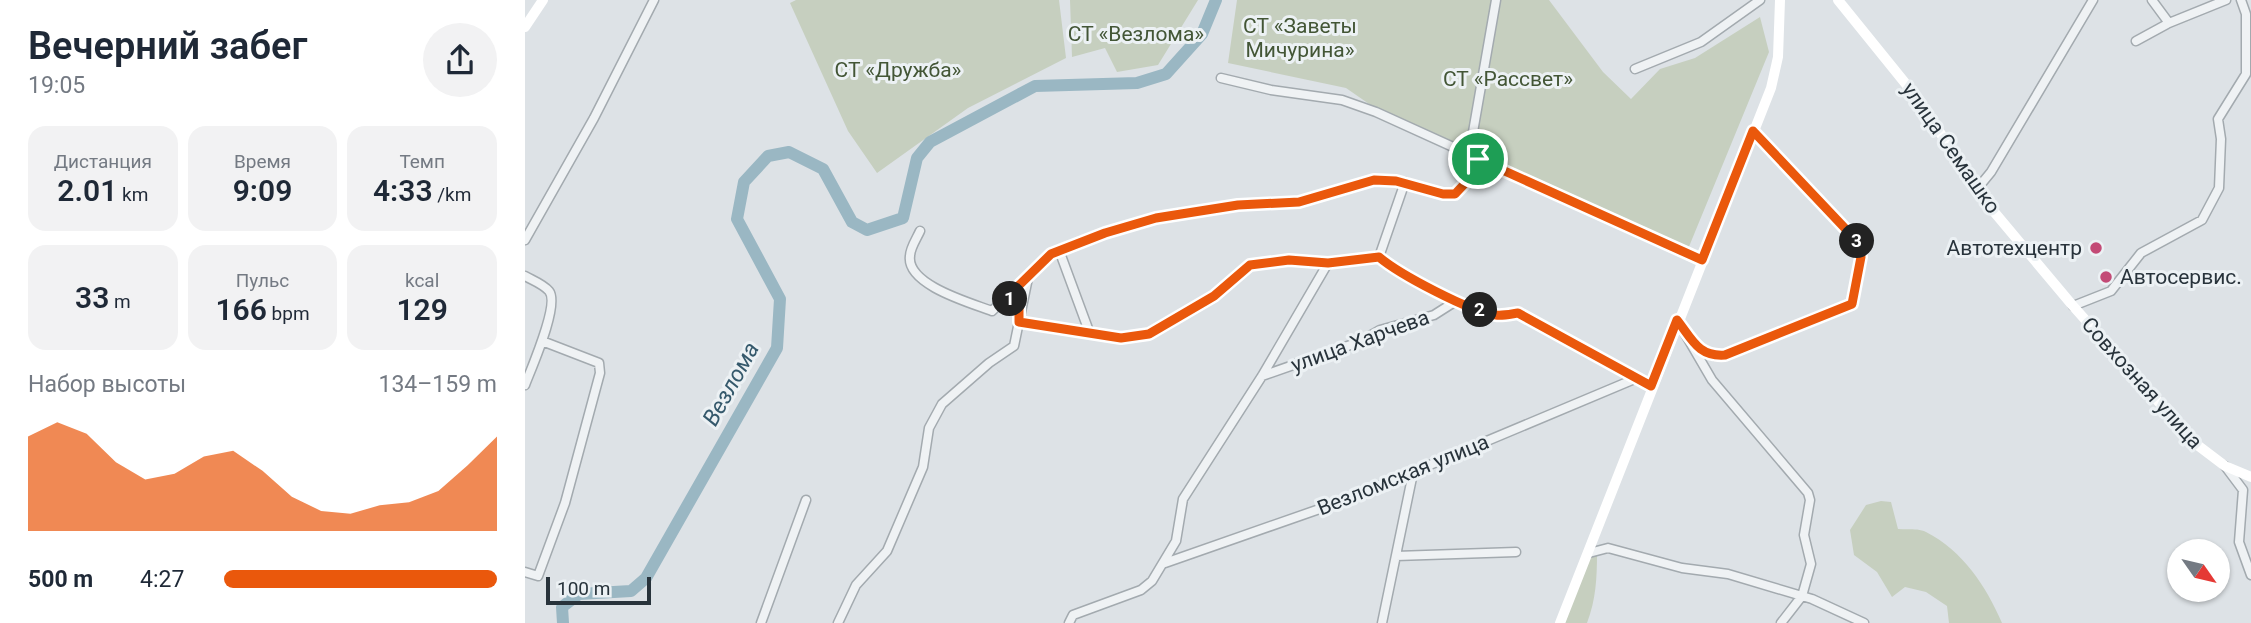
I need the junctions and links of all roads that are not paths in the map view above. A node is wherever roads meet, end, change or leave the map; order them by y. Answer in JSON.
{"nodes":[{"id":1,"x":543,"y":0,"type":"edge"},
{"id":2,"x":654,"y":0,"type":"edge"},
{"id":3,"x":1496,"y":0,"type":"edge"},
{"id":4,"x":1760,"y":0,"type":"edge"},
{"id":5,"x":1780,"y":0,"type":"edge"},
{"id":6,"x":1838,"y":0,"type":"edge"},
{"id":7,"x":2094,"y":0,"type":"edge"},
{"id":8,"x":2152,"y":0,"type":"edge"},
{"id":9,"x":2226,"y":0,"type":"edge"},
{"id":10,"x":2242,"y":1,"type":"edge"},
{"id":11,"x":2169,"y":23,"type":"junction"},
{"id":12,"x":525,"y":27,"type":"edge"},
{"id":13,"x":2136,"y":41,"type":"dead end"},
{"id":14,"x":1635,"y":69,"type":"dead end"},
{"id":15,"x":1221,"y":78,"type":"dead end"},
{"id":16,"x":1753,"y":131,"type":"junction"},
{"id":17,"x":1469,"y":155,"type":"junction"},
{"id":18,"x":1478,"y":159,"type":"junction"},
{"id":19,"x":1405,"y":182,"type":"junction"},
{"id":20,"x":1977,"y":189,"type":"junction"},
{"id":21,"x":921,"y":231,"type":"dead end"},
{"id":22,"x":525,"y":240,"type":"edge"},
{"id":23,"x":1059,"y":250,"type":"junction"},
{"id":24,"x":1379,"y":257,"type":"junction"},
{"id":25,"x":1702,"y":260,"type":"junction"},
{"id":26,"x":1328,"y":263,"type":"junction"},
{"id":27,"x":1028,"y":275,"type":"junction"},
{"id":28,"x":525,"y":276,"type":"edge"},
{"id":29,"x":2064,"y":296,"type":"joint"},
{"id":30,"x":1006,"y":298,"type":"junction"},
{"id":31,"x":1456,"y":301,"type":"junction"},
{"id":32,"x":2073,"y":306,"type":"junction"},
{"id":33,"x":1021,"y":311,"type":"junction"},
{"id":34,"x":1677,"y":320,"type":"junction"},
{"id":35,"x":1019,"y":322,"type":"junction"},
{"id":36,"x":1090,"y":334,"type":"junction"},
{"id":37,"x":542,"y":341,"type":"junction"},
{"id":38,"x":1697,"y":349,"type":"junction"},
{"id":39,"x":1262,"y":376,"type":"junction"},
{"id":40,"x":1637,"y":378,"type":"junction"},
{"id":41,"x":525,"y":385,"type":"edge"},
{"id":42,"x":1651,"y":386,"type":"junction"},
{"id":43,"x":2225,"y":466,"type":"junction"},
{"id":44,"x":1413,"y":473,"type":"junction"},
{"id":45,"x":2251,"y":477,"type":"edge"},
{"id":46,"x":806,"y":499,"type":"dead end"},
{"id":47,"x":1516,"y":552,"type":"dead end"},
{"id":48,"x":1589,"y":553,"type":"junction"},
{"id":49,"x":1396,"y":556,"type":"junction"},
{"id":50,"x":1165,"y":563,"type":"junction"},
{"id":51,"x":525,"y":572,"type":"edge"},
{"id":52,"x":2251,"y":575,"type":"edge"},
{"id":53,"x":1802,"y":596,"type":"junction"},
{"id":54,"x":761,"y":623,"type":"edge"},
{"id":55,"x":838,"y":623,"type":"edge"},
{"id":56,"x":1069,"y":623,"type":"edge"},
{"id":57,"x":1382,"y":623,"type":"edge"},
{"id":58,"x":1560,"y":623,"type":"edge"},
{"id":59,"x":1781,"y":623,"type":"edge"},
{"id":60,"x":1864,"y":623,"type":"edge"}],
"edges":[{"from":1,"to":12,"type":"street"},
{"from":2,"to":22,"type":"street"},
{"from":3,"to":17,"type":"street"},
{"from":4,"to":14,"type":"street"},
{"from":5,"to":16,"type":"street"},
{"from":6,"to":20,"type":"street","name":"улица Семашко"},
{"from":7,"to":20,"type":"street"},
{"from":8,"to":11,"type":"street"},
{"from":9,"to":11,"type":"street"},
{"from":10,"to":32,"type":"street"},
{"from":11,"to":13,"type":"street"},
{"from":15,"to":17,"type":"street"},
{"from":16,"to":25,"type":"street"},
{"from":16,"to":38,"type":"street"},
{"from":17,"to":18,"type":"street"},
{"from":18,"to":19,"type":"street"},
{"from":18,"to":25,"type":"street"},
{"from":19,"to":23,"type":"street"},
{"from":19,"to":24,"type":"street"},
{"from":20,"to":29,"type":"street","name":"улица Семашко"},
{"from":21,"to":30,"type":"street"},
{"from":23,"to":27,"type":"street"},
{"from":23,"to":36,"type":"street"},
{"from":24,"to":26,"type":"street"},
{"from":24,"to":31,"type":"street"},
{"from":25,"to":34,"type":"street"},
{"from":26,"to":36,"type":"street"},
{"from":26,"to":39,"type":"street"},
{"from":27,"to":30,"type":"street"},
{"from":27,"to":33,"type":"street"},
{"from":28,"to":37,"type":"street"},
{"from":29,"to":32,"type":"street","name":"Совхозная улица"},
{"from":30,"to":33,"type":"street"},
{"from":31,"to":39,"type":"street","name":"улица Харчева"},
{"from":31,"to":40,"type":"street"},
{"from":32,"to":43,"type":"street","name":"Совхозная улица"},
{"from":33,"to":35,"type":"street"},
{"from":34,"to":38,"type":"street"},
{"from":34,"to":42,"type":"street"},
{"from":35,"to":36,"type":"street"},
{"from":35,"to":55,"type":"street"},
{"from":37,"to":41,"type":"street"},
{"from":37,"to":51,"type":"street"},
{"from":38,"to":53,"type":"street"},
{"from":39,"to":50,"type":"street"},
{"from":40,"to":42,"type":"street"},
{"from":40,"to":44,"type":"street","name":"Везломская улица"},
{"from":42,"to":48,"type":"street"},
{"from":43,"to":45,"type":"street","name":"Совхозная улица"},
{"from":43,"to":52,"type":"street"},
{"from":44,"to":49,"type":"street"},
{"from":44,"to":50,"type":"street","name":"Везломская улица"},
{"from":46,"to":54,"type":"street"},
{"from":47,"to":49,"type":"street"},
{"from":48,"to":53,"type":"street"},
{"from":48,"to":58,"type":"street"},
{"from":49,"to":57,"type":"street"},
{"from":50,"to":56,"type":"street"},
{"from":53,"to":59,"type":"street"},
{"from":53,"to":60,"type":"street"}]}
